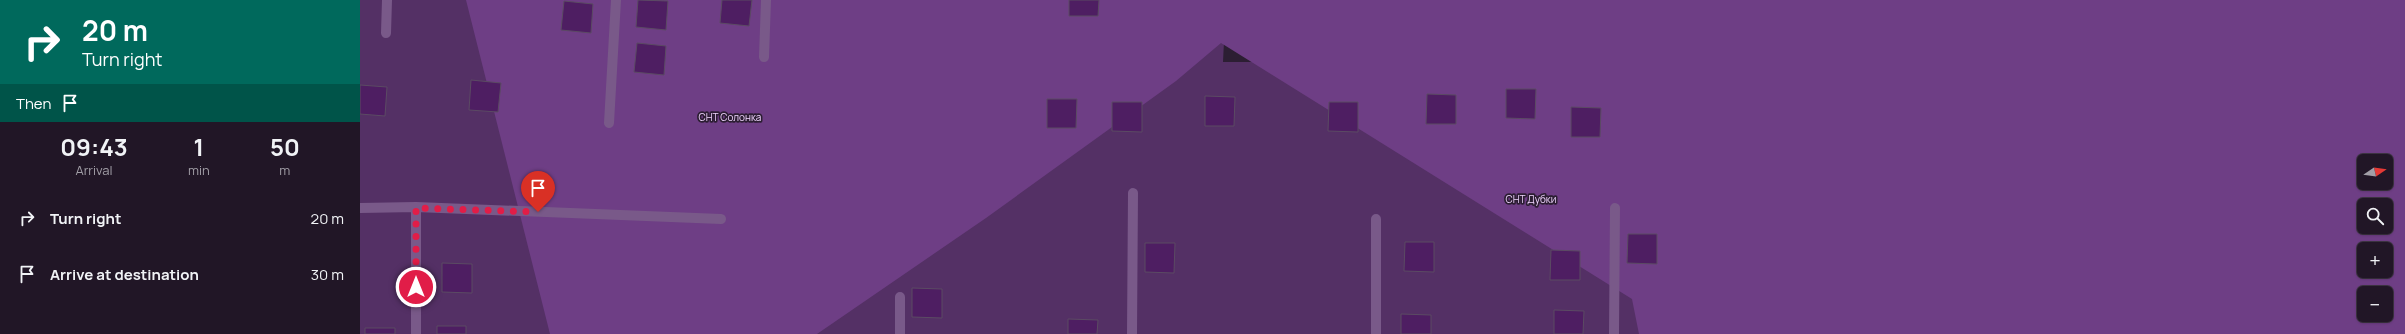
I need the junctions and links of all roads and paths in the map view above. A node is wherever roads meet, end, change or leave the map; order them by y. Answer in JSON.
{"nodes":[{"id":1,"x":387,"y":0,"type":"edge"},
{"id":2,"x":616,"y":0,"type":"edge"},
{"id":3,"x":766,"y":0,"type":"edge"},
{"id":4,"x":386,"y":33,"type":"dead end"},
{"id":5,"x":764,"y":57,"type":"dead end"},
{"id":6,"x":609,"y":123,"type":"dead end"},
{"id":7,"x":1133,"y":194,"type":"dead end"},
{"id":8,"x":360,"y":208,"type":"edge"},
{"id":9,"x":416,"y":208,"type":"junction"},
{"id":10,"x":1615,"y":208,"type":"dead end"},
{"id":11,"x":721,"y":219,"type":"dead end"},
{"id":12,"x":1376,"y":219,"type":"dead end"},
{"id":13,"x":900,"y":297,"type":"dead end"},
{"id":14,"x":416,"y":334,"type":"edge"},
{"id":15,"x":900,"y":334,"type":"edge"},
{"id":16,"x":1132,"y":334,"type":"edge"},
{"id":17,"x":1376,"y":334,"type":"edge"},
{"id":18,"x":1614,"y":334,"type":"edge"}],
"edges":[{"from":1,"to":4,"type":"street"},
{"from":2,"to":6,"type":"street"},
{"from":3,"to":5,"type":"street"},
{"from":7,"to":16,"type":"street"},
{"from":8,"to":9,"type":"street"},
{"from":9,"to":11,"type":"street"},
{"from":9,"to":14,"type":"street"},
{"from":10,"to":18,"type":"street"},
{"from":12,"to":17,"type":"street"},
{"from":13,"to":15,"type":"street"}]}
